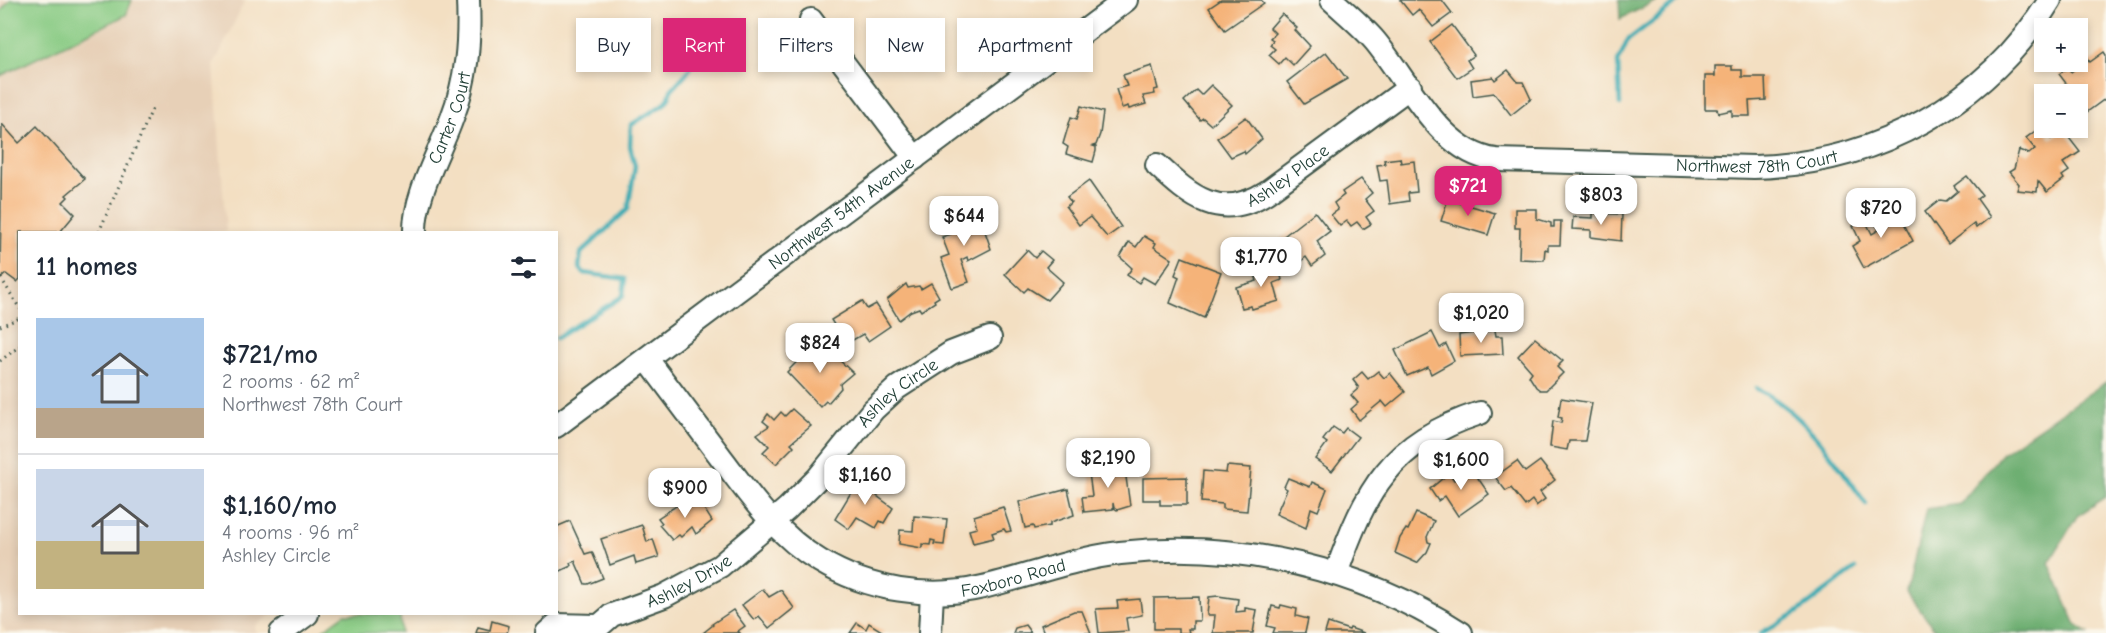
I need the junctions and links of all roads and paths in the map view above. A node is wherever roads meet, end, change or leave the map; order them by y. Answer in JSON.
{"nodes":[{"id":1,"x":468,"y":0,"type":"edge"},
{"id":2,"x":1126,"y":0,"type":"edge"},
{"id":3,"x":1332,"y":0,"type":"edge"},
{"id":4,"x":2050,"y":0,"type":"edge"},
{"id":5,"x":850,"y":72,"type":"edge"},
{"id":6,"x":1410,"y":87,"type":"junction"},
{"id":7,"x":153,"y":107,"type":"dead end"},
{"id":8,"x":915,"y":158,"type":"junction"},
{"id":9,"x":1157,"y":165,"type":"dead end"},
{"id":10,"x":99,"y":231,"type":"edge"},
{"id":11,"x":415,"y":231,"type":"edge"},
{"id":12,"x":1,"y":278,"type":"edge"},
{"id":13,"x":18,"y":306,"type":"edge"},
{"id":14,"x":18,"y":319,"type":"edge"},
{"id":15,"x":0,"y":326,"type":"edge"},
{"id":16,"x":990,"y":338,"type":"dead end"},
{"id":17,"x":18,"y":348,"type":"edge"},
{"id":18,"x":647,"y":359,"type":"junction"},
{"id":19,"x":0,"y":361,"type":"edge"},
{"id":20,"x":1480,"y":413,"type":"dead end"},
{"id":21,"x":558,"y":425,"type":"edge"},
{"id":22,"x":774,"y":522,"type":"junction"},
{"id":23,"x":1336,"y":574,"type":"junction"},
{"id":24,"x":932,"y":593,"type":"junction"},
{"id":25,"x":306,"y":615,"type":"edge"},
{"id":26,"x":594,"y":629,"type":"edge"},
{"id":27,"x":281,"y":633,"type":"edge"},
{"id":28,"x":547,"y":633,"type":"edge"},
{"id":29,"x":930,"y":633,"type":"edge"},
{"id":30,"x":1461,"y":633,"type":"edge"}],
"edges":[{"from":1,"to":11,"type":"street","name":"Carter Court"},
{"from":2,"to":8,"type":"street","name":"Northwest 54th Avenue"},
{"from":3,"to":6,"type":"street","name":"Northwest 78th Court"},
{"from":4,"to":6,"type":"street","name":"Northwest 78th Court"},
{"from":5,"to":8,"type":"street"},
{"from":6,"to":9,"type":"street","name":"Ashley Place"},
{"from":7,"to":10,"type":"path"},
{"from":8,"to":18,"type":"street","name":"Northwest 54th Avenue"},
{"from":12,"to":13,"type":"path"},
{"from":14,"to":15,"type":"path"},
{"from":16,"to":22,"type":"street","name":"Ashley Circle"},
{"from":17,"to":19,"type":"path"},
{"from":18,"to":21,"type":"street","name":"Northwest 54th Avenue"},
{"from":18,"to":22,"type":"street","name":"Foxboro Road"},
{"from":20,"to":23,"type":"street"},
{"from":22,"to":24,"type":"street","name":"Foxboro Road"},
{"from":22,"to":26,"type":"street","name":"Ashley Drive"},
{"from":23,"to":24,"type":"street","name":"Foxboro Road"},
{"from":23,"to":30,"type":"street","name":"Foxboro Road"},
{"from":24,"to":29,"type":"street"},
{"from":25,"to":27,"type":"street"},
{"from":26,"to":28,"type":"street","name":"Ashley Drive"}]}
